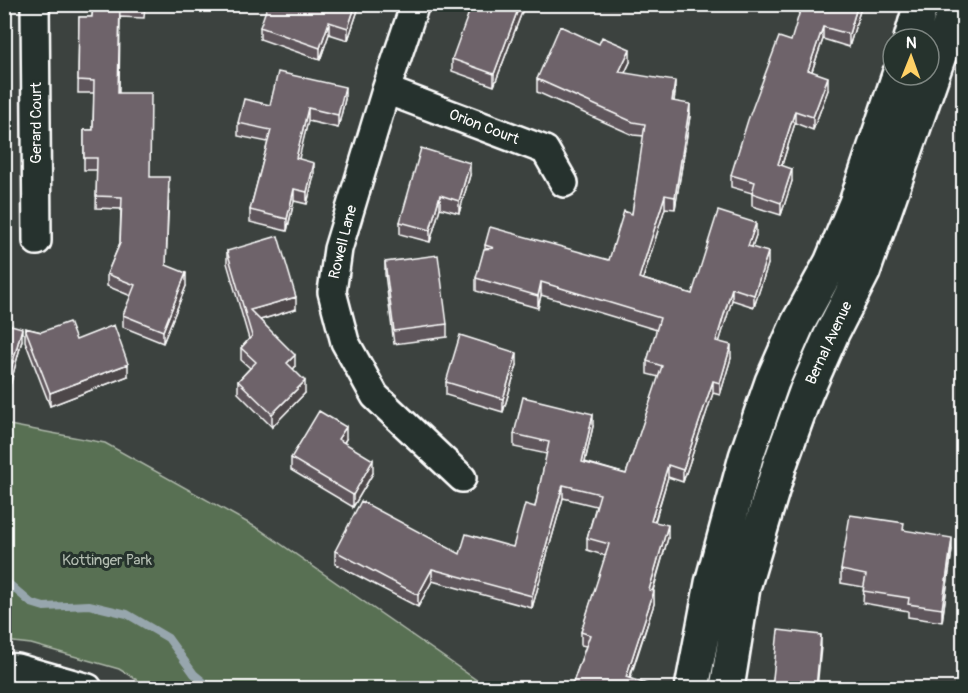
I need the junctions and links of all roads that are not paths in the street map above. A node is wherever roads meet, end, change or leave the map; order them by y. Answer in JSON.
{"nodes":[{"id":1,"x":35,"y":4,"type":"edge"},
{"id":2,"x":415,"y":4,"type":"edge"},
{"id":3,"x":921,"y":4,"type":"edge"},
{"id":4,"x":957,"y":4,"type":"edge"},
{"id":5,"x":914,"y":27,"type":"edge"},
{"id":6,"x":895,"y":87,"type":"edge"},
{"id":7,"x":386,"y":90,"type":"junction"},
{"id":8,"x":564,"y":183,"type":"dead end"},
{"id":9,"x":36,"y":241,"type":"dead end"},
{"id":10,"x":462,"y":478,"type":"dead end"},
{"id":11,"x":4,"y":667,"type":"edge"},
{"id":12,"x":88,"y":688,"type":"edge"},
{"id":13,"x":692,"y":688,"type":"edge"},
{"id":14,"x":726,"y":688,"type":"edge"}],
"edges":[{"from":1,"to":9,"type":"street","name":"Gerard Court"},
{"from":2,"to":7,"type":"street","name":"Rowell Lane"},
{"from":3,"to":5,"type":"main road"},
{"from":4,"to":14,"type":"main road","name":"Bernal Avenue"},
{"from":6,"to":13,"type":"main road"},
{"from":7,"to":8,"type":"street","name":"Orion Court"},
{"from":7,"to":10,"type":"street","name":"Rowell Lane"},
{"from":11,"to":12,"type":"street"}]}
